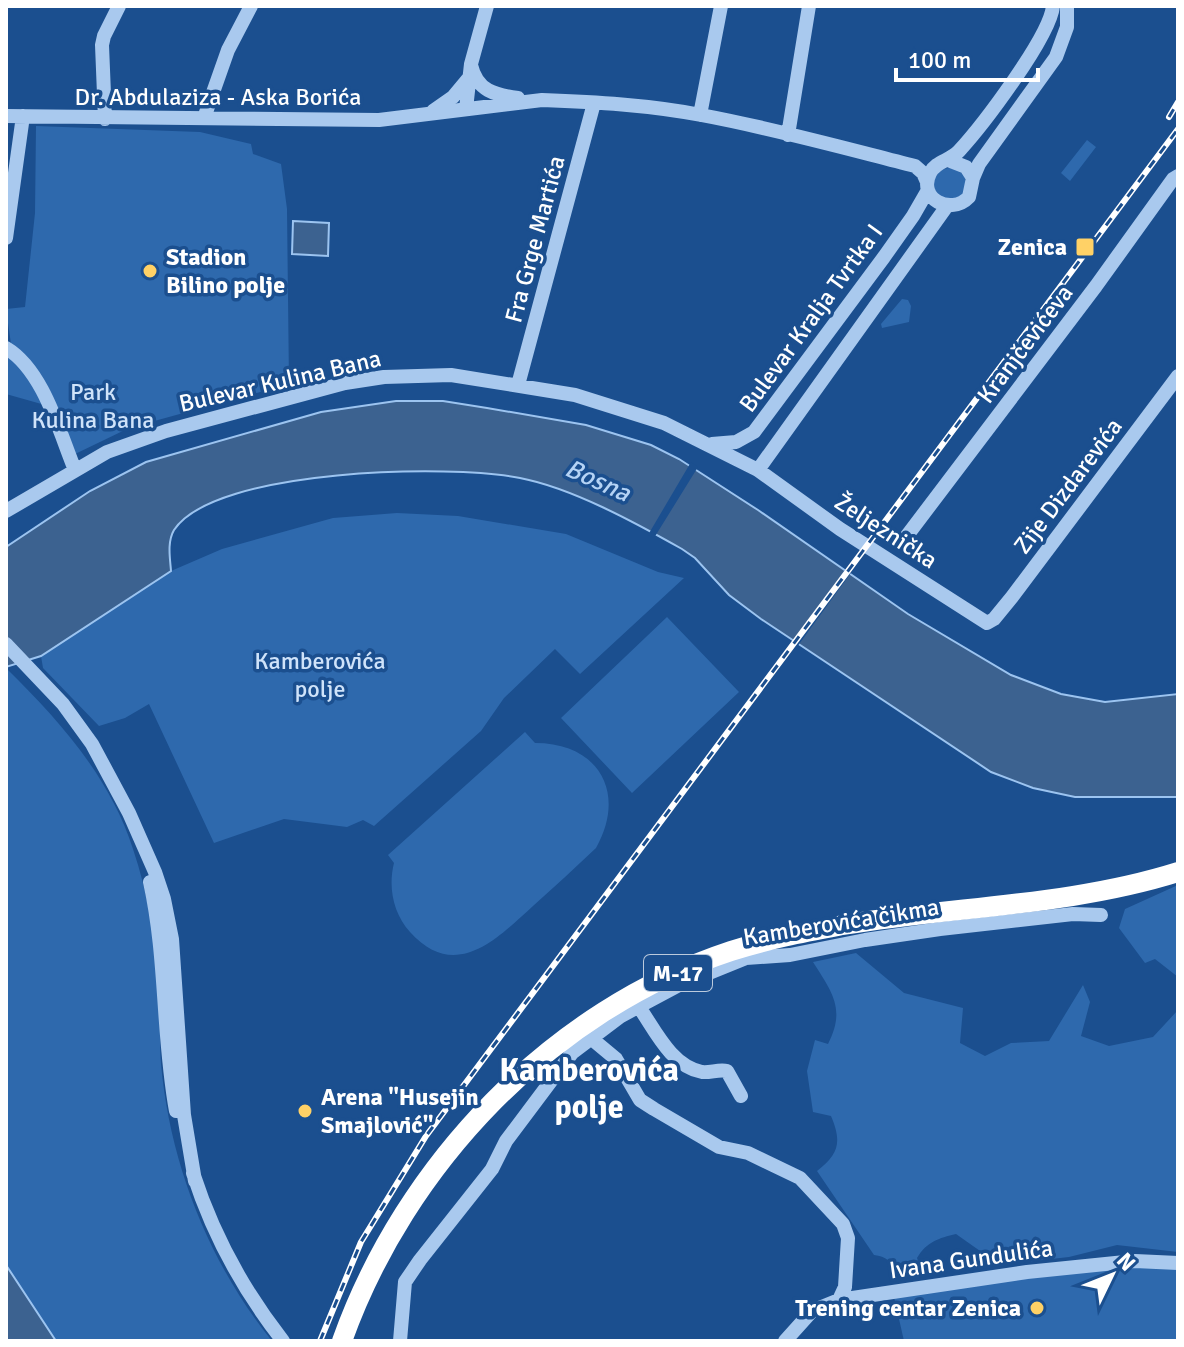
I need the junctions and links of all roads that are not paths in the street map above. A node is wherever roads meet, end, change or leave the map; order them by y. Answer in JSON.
{"nodes":[{"id":1,"x":119,"y":6,"type":"edge"},
{"id":2,"x":251,"y":6,"type":"edge"},
{"id":3,"x":487,"y":6,"type":"edge"},
{"id":4,"x":721,"y":6,"type":"edge"},
{"id":5,"x":809,"y":6,"type":"edge"},
{"id":6,"x":1053,"y":6,"type":"edge"},
{"id":7,"x":1067,"y":6,"type":"edge"},
{"id":8,"x":470,"y":72,"type":"junction"},
{"id":9,"x":542,"y":100,"type":"junction"},
{"id":10,"x":594,"y":103,"type":"junction"},
{"id":11,"x":466,"y":109,"type":"junction"},
{"id":12,"x":429,"y":113,"type":"junction"},
{"id":13,"x":700,"y":115,"type":"junction"},
{"id":14,"x":6,"y":116,"type":"edge"},
{"id":15,"x":23,"y":116,"type":"junction"},
{"id":16,"x":204,"y":118,"type":"junction"},
{"id":17,"x":105,"y":119,"type":"junction"},
{"id":18,"x":788,"y":135,"type":"junction"},
{"id":19,"x":884,"y":158,"type":"junction"},
{"id":20,"x":945,"y":161,"type":"junction"},
{"id":21,"x":1178,"y":176,"type":"edge"},
{"id":22,"x":973,"y":178,"type":"junction"},
{"id":23,"x":927,"y":186,"type":"junction"},
{"id":24,"x":947,"y":206,"type":"junction"},
{"id":25,"x":6,"y":238,"type":"edge"},
{"id":26,"x":6,"y":348,"type":"edge"},
{"id":27,"x":1178,"y":376,"type":"edge"},
{"id":28,"x":518,"y":385,"type":"junction"},
{"id":29,"x":754,"y":432,"type":"junction"},
{"id":30,"x":710,"y":444,"type":"junction"},
{"id":31,"x":753,"y":467,"type":"junction"},
{"id":32,"x":75,"y":470,"type":"junction"},
{"id":33,"x":6,"y":511,"type":"edge"},
{"id":34,"x":906,"y":537,"type":"dead end"},
{"id":35,"x":992,"y":621,"type":"joint"},
{"id":36,"x":6,"y":644,"type":"edge"},
{"id":37,"x":1178,"y":872,"type":"edge"},
{"id":38,"x":1101,"y":915,"type":"dead end"},
{"id":39,"x":639,"y":1007,"type":"junction"},
{"id":40,"x":592,"y":1039,"type":"junction"},
{"id":41,"x":741,"y":1096,"type":"dead end"},
{"id":42,"x":1178,"y":1263,"type":"edge"},
{"id":43,"x":839,"y":1300,"type":"junction"},
{"id":44,"x":283,"y":1341,"type":"edge"},
{"id":45,"x":342,"y":1341,"type":"edge"},
{"id":46,"x":400,"y":1341,"type":"edge"},
{"id":47,"x":785,"y":1341,"type":"edge"}],
"edges":[{"from":1,"to":17,"type":"street"},
{"from":2,"to":16,"type":"street"},
{"from":3,"to":8,"type":"street"},
{"from":4,"to":13,"type":"street"},
{"from":5,"to":18,"type":"street"},
{"from":6,"to":20,"type":"street","name":"Bulevar Kralja Tvrtka I"},
{"from":7,"to":22,"type":"street","name":"Bulevar Kralja Tvrtka I"},
{"from":8,"to":9,"type":"street"},
{"from":8,"to":11,"type":"street"},
{"from":8,"to":12,"type":"street"},
{"from":9,"to":10,"type":"street"},
{"from":9,"to":11,"type":"street"},
{"from":10,"to":13,"type":"street"},
{"from":10,"to":28,"type":"street","name":"Fra Grge Martića"},
{"from":11,"to":12,"type":"street","name":"Dr. Abdulaziza - Aska Borića"},
{"from":12,"to":16,"type":"street","name":"Dr. Abdulaziza - Aska Borića"},
{"from":13,"to":18,"type":"street"},
{"from":14,"to":15,"type":"street","name":"Dr. Abdulaziza - Aska Borića"},
{"from":15,"to":17,"type":"street","name":"Dr. Abdulaziza - Aska Borića"},
{"from":15,"to":25,"type":"street"},
{"from":16,"to":17,"type":"street","name":"Dr. Abdulaziza - Aska Borića"},
{"from":18,"to":19,"type":"street"},
{"from":19,"to":20,"type":"street"},
{"from":19,"to":23,"type":"street"},
{"from":20,"to":22,"type":"street"},
{"from":20,"to":23,"type":"street","name":"Bulevar Kralja Tvrtka I"},
{"from":21,"to":34,"type":"street","name":"Kranjčevićeva"},
{"from":22,"to":24,"type":"street","name":"Bulevar Kralja Tvrtka I"},
{"from":23,"to":24,"type":"street"},
{"from":23,"to":29,"type":"street","name":"Bulevar Kralja Tvrtka I"},
{"from":24,"to":31,"type":"street","name":"Bulevar Kralja Tvrtka I"},
{"from":26,"to":32,"type":"street"},
{"from":27,"to":35,"type":"street","name":"Zije Dizdarevića"},
{"from":28,"to":30,"type":"street","name":"Bulevar Kulina Bana"},
{"from":28,"to":32,"type":"street","name":"Bulevar Kulina Bana"},
{"from":29,"to":30,"type":"street","name":"Bulevar Kralja Tvrtka I"},
{"from":29,"to":31,"type":"street"},
{"from":30,"to":31,"type":"street","name":"Bulevar Kulina Bana"},
{"from":31,"to":35,"type":"street","name":"Željeznička"},
{"from":32,"to":33,"type":"street","name":"Bulevar Kulina Bana"},
{"from":36,"to":44,"type":"street"},
{"from":37,"to":45,"type":"highway","number":"M-17"},
{"from":38,"to":39,"type":"street","name":"Kamberovića čikma"},
{"from":39,"to":40,"type":"street","name":"Kamberovića čikma"},
{"from":39,"to":41,"type":"street"},
{"from":40,"to":43,"type":"street"},
{"from":40,"to":46,"type":"street","name":"Kamberovića čikma"},
{"from":42,"to":43,"type":"street","name":"Ivana Gundulića"},
{"from":43,"to":47,"type":"street","name":"Ivana Gundulića"}]}
